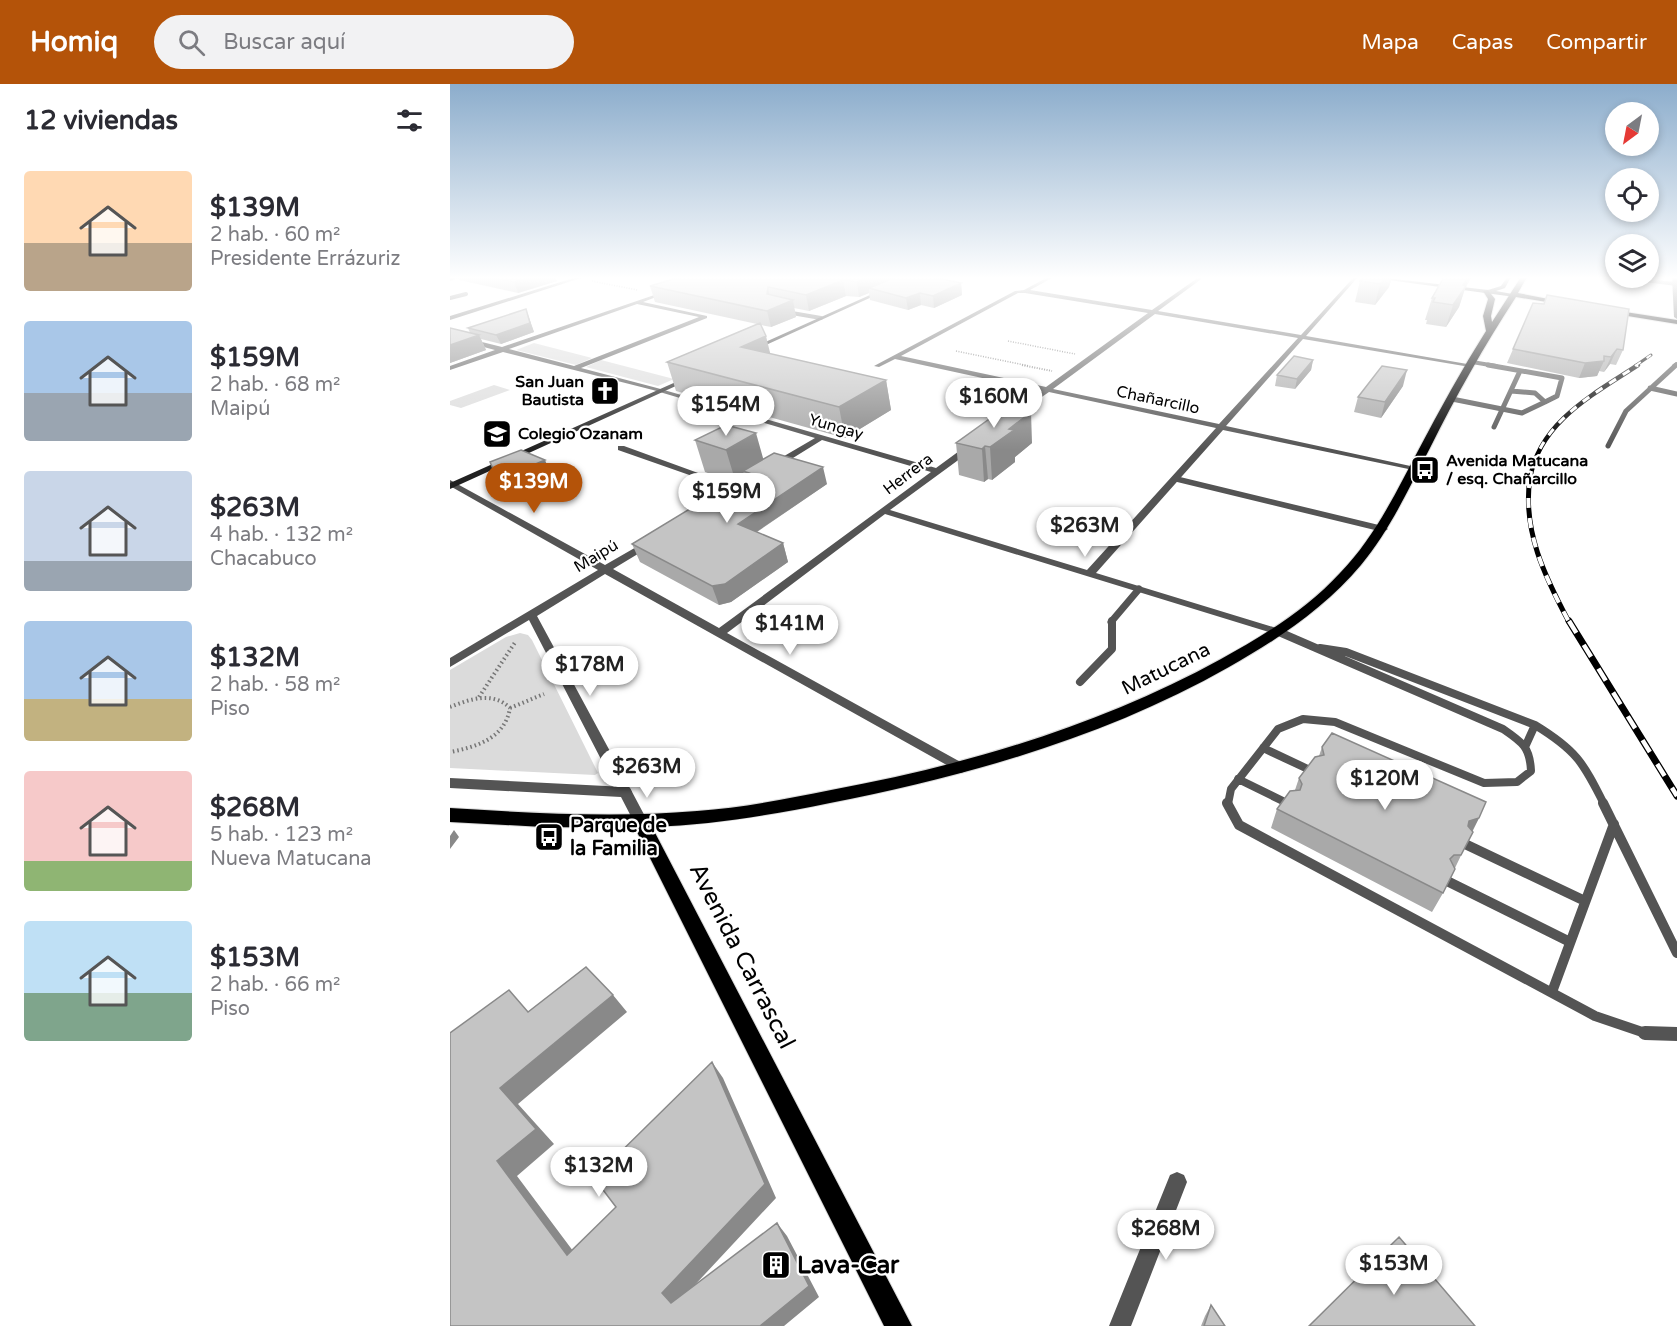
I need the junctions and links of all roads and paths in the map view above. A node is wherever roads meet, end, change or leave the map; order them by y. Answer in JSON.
{"nodes":[{"id":1,"x":543,"y":335,"type":"edge"},
{"id":2,"x":659,"y":335,"type":"edge"},
{"id":3,"x":784,"y":335,"type":"edge"},
{"id":4,"x":936,"y":335,"type":"edge"},
{"id":5,"x":1120,"y":335,"type":"edge"},
{"id":6,"x":1291,"y":335,"type":"edge"},
{"id":7,"x":1488,"y":335,"type":"edge"},
{"id":8,"x":450,"y":336,"type":"edge"},
{"id":9,"x":1303,"y":337,"type":"junction"},
{"id":10,"x":1008,"y":341,"type":"dead end"},
{"id":11,"x":503,"y":349,"type":"junction"},
{"id":12,"x":956,"y":351,"type":"dead end"},
{"id":13,"x":746,"y":352,"type":"edge"},
{"id":14,"x":1075,"y":354,"type":"dead end"},
{"id":15,"x":896,"y":357,"type":"junction"},
{"id":16,"x":1471,"y":363,"type":"junction"},
{"id":17,"x":1677,"y":364,"type":"edge"},
{"id":18,"x":877,"y":366,"type":"dead end"},
{"id":19,"x":450,"y":368,"type":"edge"},
{"id":20,"x":575,"y":368,"type":"junction"},
{"id":21,"x":1051,"y":371,"type":"dead end"},
{"id":22,"x":1520,"y":371,"type":"junction"},
{"id":23,"x":692,"y":377,"type":"edge"},
{"id":24,"x":1650,"y":388,"type":"junction"},
{"id":25,"x":1048,"y":389,"type":"junction"},
{"id":26,"x":1511,"y":391,"type":"junction"},
{"id":27,"x":660,"y":392,"type":"junction"},
{"id":28,"x":1677,"y":394,"type":"edge"},
{"id":29,"x":1452,"y":399,"type":"junction"},
{"id":30,"x":1545,"y":402,"type":"junction"},
{"id":31,"x":1502,"y":409,"type":"junction"},
{"id":32,"x":1001,"y":423,"type":"edge"},
{"id":33,"x":1494,"y":427,"type":"dead end"},
{"id":34,"x":1222,"y":428,"type":"junction"},
{"id":35,"x":820,"y":438,"type":"junction"},
{"id":36,"x":974,"y":444,"type":"edge"},
{"id":37,"x":1608,"y":446,"type":"dead end"},
{"id":38,"x":621,"y":448,"type":"dead end"},
{"id":39,"x":1415,"y":469,"type":"junction"},
{"id":40,"x":767,"y":471,"type":"edge"},
{"id":41,"x":937,"y":471,"type":"junction"},
{"id":42,"x":1176,"y":479,"type":"junction"},
{"id":43,"x":748,"y":483,"type":"edge"},
{"id":44,"x":451,"y":484,"type":"edge"},
{"id":45,"x":738,"y":489,"type":"junction"},
{"id":46,"x":728,"y":495,"type":"edge"},
{"id":47,"x":883,"y":511,"type":"junction"},
{"id":48,"x":1383,"y":529,"type":"junction"},
{"id":49,"x":656,"y":539,"type":"edge"},
{"id":50,"x":605,"y":570,"type":"junction"},
{"id":51,"x":1089,"y":574,"type":"junction"},
{"id":52,"x":1139,"y":589,"type":"junction"},
{"id":53,"x":531,"y":615,"type":"junction"},
{"id":54,"x":1279,"y":632,"type":"junction"},
{"id":55,"x":719,"y":633,"type":"junction"},
{"id":56,"x":518,"y":639,"type":"dead end"},
{"id":57,"x":1319,"y":648,"type":"junction"},
{"id":58,"x":450,"y":663,"type":"edge"},
{"id":59,"x":1080,"y":682,"type":"dead end"},
{"id":60,"x":544,"y":694,"type":"dead end"},
{"id":61,"x":479,"y":698,"type":"junction"},
{"id":62,"x":450,"y":707,"type":"edge"},
{"id":63,"x":510,"y":708,"type":"junction"},
{"id":64,"x":1535,"y":725,"type":"junction"},
{"id":65,"x":1525,"y":747,"type":"junction"},
{"id":66,"x":1263,"y":748,"type":"junction"},
{"id":67,"x":450,"y":752,"type":"edge"},
{"id":68,"x":961,"y":768,"type":"junction"},
{"id":69,"x":1312,"y":771,"type":"edge"},
{"id":70,"x":1238,"y":779,"type":"junction"},
{"id":71,"x":450,"y":783,"type":"edge"},
{"id":72,"x":625,"y":792,"type":"junction"},
{"id":73,"x":1289,"y":804,"type":"edge"},
{"id":74,"x":450,"y":815,"type":"edge"},
{"id":75,"x":641,"y":822,"type":"junction"},
{"id":76,"x":1614,"y":824,"type":"junction"},
{"id":77,"x":1465,"y":844,"type":"edge"},
{"id":78,"x":1447,"y":881,"type":"edge"},
{"id":79,"x":1585,"y":901,"type":"junction"},
{"id":80,"x":1570,"y":942,"type":"junction"},
{"id":81,"x":1677,"y":954,"type":"edge"},
{"id":82,"x":1552,"y":992,"type":"junction"},
{"id":83,"x":1677,"y":1034,"type":"edge"},
{"id":84,"x":1177,"y":1182,"type":"dead end"},
{"id":85,"x":898,"y":1326,"type":"edge"},
{"id":86,"x":1120,"y":1326,"type":"edge"}],
"edges":[{"from":1,"to":11,"type":"street"},
{"from":2,"to":20,"type":"street"},
{"from":3,"to":13,"type":"main road"},
{"from":4,"to":15,"type":"street"},
{"from":5,"to":25,"type":"street"},
{"from":6,"to":9,"type":"street"},
{"from":7,"to":16,"type":"main road","name":"Matucana"},
{"from":8,"to":11,"type":"street","name":"Yungay"},
{"from":9,"to":16,"type":"street"},
{"from":9,"to":34,"type":"street"},
{"from":10,"to":14,"type":"path"},
{"from":11,"to":19,"type":"street"},
{"from":11,"to":20,"type":"street","name":"Yungay"},
{"from":12,"to":21,"type":"path"},
{"from":15,"to":18,"type":"street"},
{"from":15,"to":25,"type":"street","name":"Chañarcillo"},
{"from":16,"to":22,"type":"lane"},
{"from":16,"to":29,"type":"main road","name":"Matucana"},
{"from":17,"to":24,"type":"lane"},
{"from":20,"to":27,"type":"street","name":"Yungay"},
{"from":22,"to":26,"type":"lane"},
{"from":22,"to":30,"type":"lane"},
{"from":23,"to":27,"type":"main road"},
{"from":24,"to":28,"type":"lane"},
{"from":24,"to":37,"type":"lane"},
{"from":25,"to":32,"type":"street"},
{"from":25,"to":34,"type":"street","name":"Chañarcillo"},
{"from":26,"to":30,"type":"lane"},
{"from":26,"to":31,"type":"lane"},
{"from":27,"to":35,"type":"street","name":"Yungay"},
{"from":27,"to":44,"type":"main road"},
{"from":29,"to":31,"type":"lane"},
{"from":29,"to":39,"type":"main road","name":"Matucana"},
{"from":30,"to":31,"type":"lane"},
{"from":31,"to":33,"type":"lane"},
{"from":34,"to":39,"type":"street","name":"Chañarcillo"},
{"from":34,"to":42,"type":"street"},
{"from":35,"to":40,"type":"street"},
{"from":35,"to":41,"type":"street","name":"Yungay"},
{"from":36,"to":41,"type":"street","name":"Herrera"},
{"from":38,"to":45,"type":"street"},
{"from":39,"to":48,"type":"main road","name":"Matucana"},
{"from":41,"to":47,"type":"street","name":"Herrera"},
{"from":42,"to":48,"type":"street"},
{"from":42,"to":51,"type":"street"},
{"from":43,"to":45,"type":"street"},
{"from":44,"to":50,"type":"street"},
{"from":45,"to":46,"type":"street"},
{"from":47,"to":51,"type":"street"},
{"from":47,"to":55,"type":"street","name":"Herrera"},
{"from":48,"to":54,"type":"main road","name":"Matucana"},
{"from":49,"to":50,"type":"street","name":"Maipú"},
{"from":50,"to":53,"type":"street","name":"Maipú"},
{"from":50,"to":55,"type":"street"},
{"from":51,"to":52,"type":"street"},
{"from":52,"to":54,"type":"street"},
{"from":52,"to":59,"type":"lane"},
{"from":53,"to":58,"type":"street","name":"Maipú"},
{"from":53,"to":72,"type":"street","name":"Avenida Carrascal"},
{"from":54,"to":57,"type":"lane"},
{"from":54,"to":68,"type":"main road","name":"Matucana"},
{"from":55,"to":68,"type":"street"},
{"from":56,"to":61,"type":"path"},
{"from":57,"to":64,"type":"lane"},
{"from":57,"to":65,"type":"lane"},
{"from":60,"to":63,"type":"path"},
{"from":61,"to":62,"type":"path"},
{"from":61,"to":63,"type":"path"},
{"from":63,"to":67,"type":"path"},
{"from":64,"to":65,"type":"lane"},
{"from":64,"to":76,"type":"lane"},
{"from":65,"to":66,"type":"lane"},
{"from":66,"to":69,"type":"lane"},
{"from":66,"to":70,"type":"lane"},
{"from":68,"to":75,"type":"main road","name":"Matucana"},
{"from":70,"to":73,"type":"lane"},
{"from":70,"to":82,"type":"lane"},
{"from":71,"to":72,"type":"street"},
{"from":72,"to":75,"type":"street","name":"Avenida Carrascal"},
{"from":74,"to":75,"type":"main road","name":"Matucana"},
{"from":75,"to":85,"type":"main road","name":"Avenida Carrascal"},
{"from":76,"to":79,"type":"lane"},
{"from":76,"to":81,"type":"lane"},
{"from":77,"to":79,"type":"lane"},
{"from":78,"to":80,"type":"lane"},
{"from":79,"to":80,"type":"lane"},
{"from":80,"to":82,"type":"lane"},
{"from":82,"to":83,"type":"lane"},
{"from":84,"to":86,"type":"street"}]}
